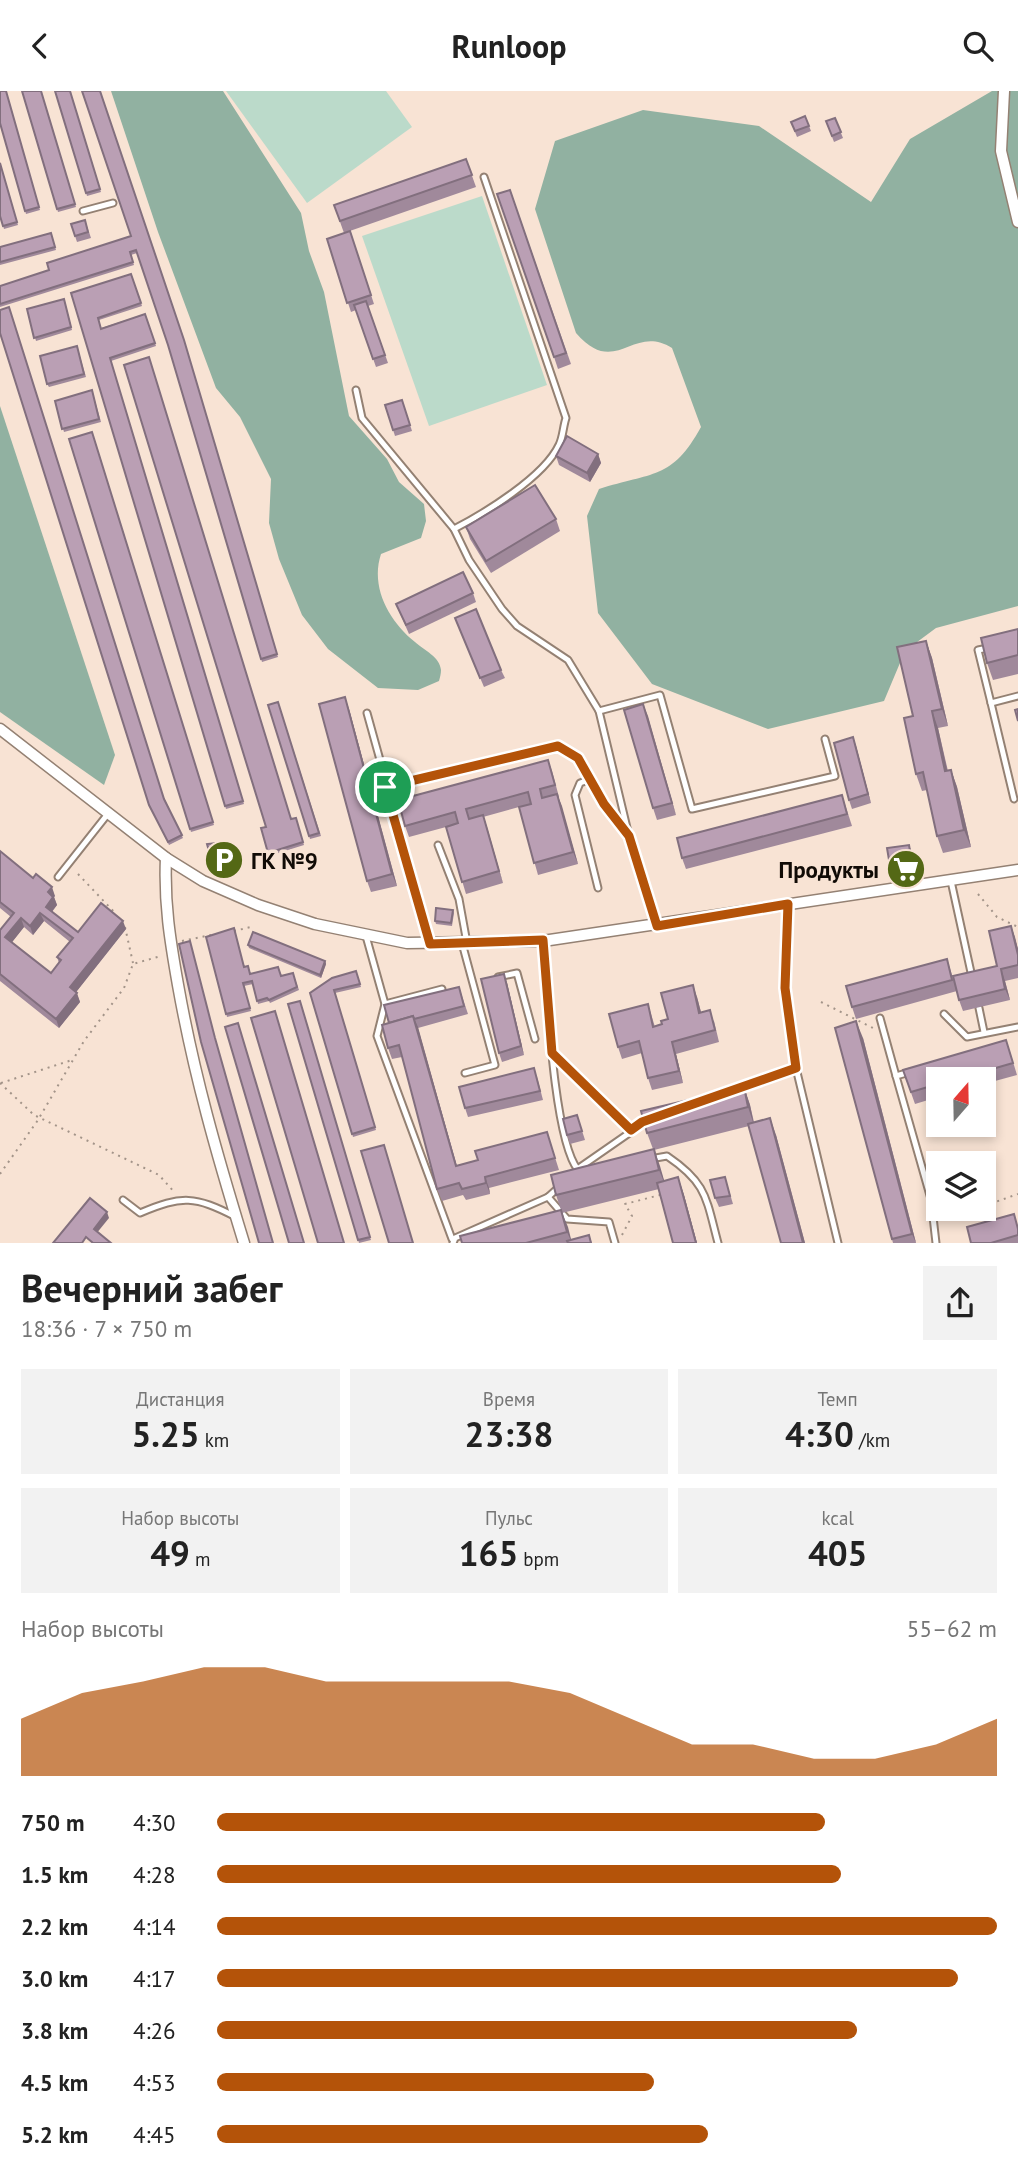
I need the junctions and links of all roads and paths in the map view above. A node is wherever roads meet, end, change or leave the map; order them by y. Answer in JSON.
{"nodes":[{"id":1,"x":1004,"y":91,"type":"edge"},
{"id":2,"x":484,"y":177,"type":"dead end"},
{"id":3,"x":113,"y":203,"type":"dead end"},
{"id":4,"x":83,"y":211,"type":"dead end"},
{"id":5,"x":1018,"y":222,"type":"edge"},
{"id":6,"x":356,"y":390,"type":"dead end"},
{"id":7,"x":454,"y":529,"type":"junction"},
{"id":8,"x":991,"y":647,"type":"edge"},
{"id":9,"x":1018,"y":696,"type":"edge"},
{"id":10,"x":991,"y":703,"type":"junction"},
{"id":11,"x":599,"y":711,"type":"junction"},
{"id":12,"x":367,"y":713,"type":"dead end"},
{"id":13,"x":0,"y":729,"type":"edge"},
{"id":14,"x":825,"y":739,"type":"dead end"},
{"id":15,"x":591,"y":779,"type":"junction"},
{"id":16,"x":385,"y":787,"type":"junction"},
{"id":17,"x":1014,"y":799,"type":"dead end"},
{"id":18,"x":107,"y":814,"type":"junction"},
{"id":19,"x":629,"y":836,"type":"junction"},
{"id":20,"x":438,"y":845,"type":"dead end"},
{"id":21,"x":166,"y":858,"type":"junction"},
{"id":22,"x":1018,"y":870,"type":"edge"},
{"id":23,"x":78,"y":874,"type":"dead end"},
{"id":24,"x":58,"y":877,"type":"dead end"},
{"id":25,"x":951,"y":881,"type":"junction"},
{"id":26,"x":598,"y":888,"type":"dead end"},
{"id":27,"x":978,"y":894,"type":"dead end"},
{"id":28,"x":788,"y":904,"type":"junction"},
{"id":29,"x":657,"y":926,"type":"junction"},
{"id":30,"x":251,"y":927,"type":"dead end"},
{"id":31,"x":1018,"y":927,"type":"edge"},
{"id":32,"x":224,"y":933,"type":"edge"},
{"id":33,"x":211,"y":935,"type":"edge"},
{"id":34,"x":366,"y":936,"type":"junction"},
{"id":35,"x":543,"y":940,"type":"junction"},
{"id":36,"x":464,"y":943,"type":"junction"},
{"id":37,"x":171,"y":944,"type":"junction"},
{"id":38,"x":430,"y":944,"type":"junction"},
{"id":39,"x":165,"y":954,"type":"dead end"},
{"id":40,"x":133,"y":964,"type":"junction"},
{"id":41,"x":494,"y":978,"type":"edge"},
{"id":42,"x":482,"y":980,"type":"edge"},
{"id":43,"x":471,"y":983,"type":"junction"},
{"id":44,"x":974,"y":984,"type":"edge"},
{"id":45,"x":442,"y":989,"type":"edge"},
{"id":46,"x":821,"y":1002,"type":"dead end"},
{"id":47,"x":384,"y":1004,"type":"junction"},
{"id":48,"x":979,"y":1008,"type":"edge"},
{"id":49,"x":944,"y":1014,"type":"dead end"},
{"id":50,"x":880,"y":1019,"type":"dead end"},
{"id":51,"x":1018,"y":1027,"type":"edge"},
{"id":52,"x":984,"y":1032,"type":"junction"},
{"id":53,"x":885,"y":1034,"type":"junction"},
{"id":54,"x":535,"y":1039,"type":"dead end"},
{"id":55,"x":552,"y":1053,"type":"junction"},
{"id":56,"x":73,"y":1060,"type":"junction"},
{"id":57,"x":796,"y":1068,"type":"junction"},
{"id":58,"x":922,"y":1069,"type":"edge"},
{"id":59,"x":465,"y":1073,"type":"dead end"},
{"id":60,"x":896,"y":1076,"type":"junction"},
{"id":61,"x":0,"y":1083,"type":"edge"},
{"id":62,"x":719,"y":1095,"type":"edge"},
{"id":63,"x":40,"y":1117,"type":"junction"},
{"id":64,"x":655,"y":1117,"type":"edge"},
{"id":65,"x":631,"y":1130,"type":"junction"},
{"id":66,"x":641,"y":1160,"type":"edge"},
{"id":67,"x":589,"y":1168,"type":"edge"},
{"id":68,"x":576,"y":1170,"type":"junction"},
{"id":69,"x":0,"y":1174,"type":"edge"},
{"id":70,"x":926,"y":1187,"type":"edge"},
{"id":71,"x":1018,"y":1193,"type":"edge"},
{"id":72,"x":661,"y":1195,"type":"edge"},
{"id":73,"x":548,"y":1197,"type":"junction"},
{"id":74,"x":181,"y":1199,"type":"junction"},
{"id":75,"x":123,"y":1200,"type":"dead end"},
{"id":76,"x":996,"y":1201,"type":"edge"},
{"id":77,"x":236,"y":1217,"type":"junction"},
{"id":78,"x":934,"y":1221,"type":"edge"},
{"id":79,"x":453,"y":1241,"type":"edge"},
{"id":80,"x":243,"y":1243,"type":"edge"},
{"id":81,"x":615,"y":1243,"type":"edge"},
{"id":82,"x":624,"y":1243,"type":"edge"},
{"id":83,"x":718,"y":1243,"type":"edge"},
{"id":84,"x":838,"y":1243,"type":"edge"},
{"id":85,"x":936,"y":1243,"type":"edge"}],
"edges":[{"from":1,"to":5,"type":"street"},
{"from":2,"to":7,"type":"lane"},
{"from":3,"to":4,"type":"lane"},
{"from":6,"to":7,"type":"lane"},
{"from":7,"to":11,"type":"lane"},
{"from":8,"to":10,"type":"lane"},
{"from":9,"to":10,"type":"lane"},
{"from":10,"to":17,"type":"lane"},
{"from":11,"to":14,"type":"lane"},
{"from":11,"to":19,"type":"lane"},
{"from":12,"to":16,"type":"lane"},
{"from":13,"to":18,"type":"street"},
{"from":15,"to":16,"type":"lane"},
{"from":15,"to":19,"type":"lane"},
{"from":15,"to":26,"type":"lane"},
{"from":16,"to":38,"type":"lane"},
{"from":18,"to":21,"type":"street"},
{"from":18,"to":24,"type":"lane"},
{"from":19,"to":29,"type":"lane"},
{"from":20,"to":36,"type":"lane"},
{"from":21,"to":34,"type":"street"},
{"from":21,"to":37,"type":"street"},
{"from":22,"to":25,"type":"street"},
{"from":23,"to":40,"type":"path"},
{"from":25,"to":28,"type":"street"},
{"from":25,"to":44,"type":"lane"},
{"from":27,"to":31,"type":"path"},
{"from":28,"to":29,"type":"street"},
{"from":28,"to":57,"type":"lane"},
{"from":29,"to":35,"type":"street"},
{"from":30,"to":32,"type":"path"},
{"from":33,"to":37,"type":"path"},
{"from":34,"to":38,"type":"street"},
{"from":34,"to":47,"type":"lane"},
{"from":35,"to":36,"type":"street"},
{"from":35,"to":55,"type":"lane"},
{"from":36,"to":38,"type":"street"},
{"from":36,"to":43,"type":"lane"},
{"from":37,"to":77,"type":"street"},
{"from":39,"to":40,"type":"path"},
{"from":40,"to":56,"type":"path"},
{"from":41,"to":54,"type":"lane"},
{"from":42,"to":43,"type":"lane"},
{"from":43,"to":59,"type":"lane"},
{"from":45,"to":47,"type":"lane"},
{"from":46,"to":53,"type":"path"},
{"from":47,"to":79,"type":"lane"},
{"from":48,"to":52,"type":"lane"},
{"from":49,"to":52,"type":"lane"},
{"from":50,"to":53,"type":"lane"},
{"from":51,"to":52,"type":"lane"},
{"from":53,"to":60,"type":"lane"},
{"from":55,"to":65,"type":"path"},
{"from":55,"to":68,"type":"lane"},
{"from":56,"to":61,"type":"path"},
{"from":56,"to":63,"type":"path"},
{"from":57,"to":62,"type":"lane"},
{"from":57,"to":84,"type":"lane"},
{"from":58,"to":60,"type":"lane"},
{"from":60,"to":70,"type":"lane"},
{"from":61,"to":63,"type":"path"},
{"from":63,"to":69,"type":"path"},
{"from":63,"to":74,"type":"path"},
{"from":64,"to":65,"type":"lane"},
{"from":65,"to":68,"type":"lane"},
{"from":66,"to":83,"type":"lane"},
{"from":67,"to":68,"type":"lane"},
{"from":68,"to":73,"type":"lane"},
{"from":71,"to":76,"type":"path"},
{"from":72,"to":82,"type":"path"},
{"from":73,"to":79,"type":"lane"},
{"from":73,"to":81,"type":"lane"},
{"from":74,"to":75,"type":"lane"},
{"from":74,"to":77,"type":"lane"},
{"from":77,"to":80,"type":"street"},
{"from":78,"to":85,"type":"lane"}]}
